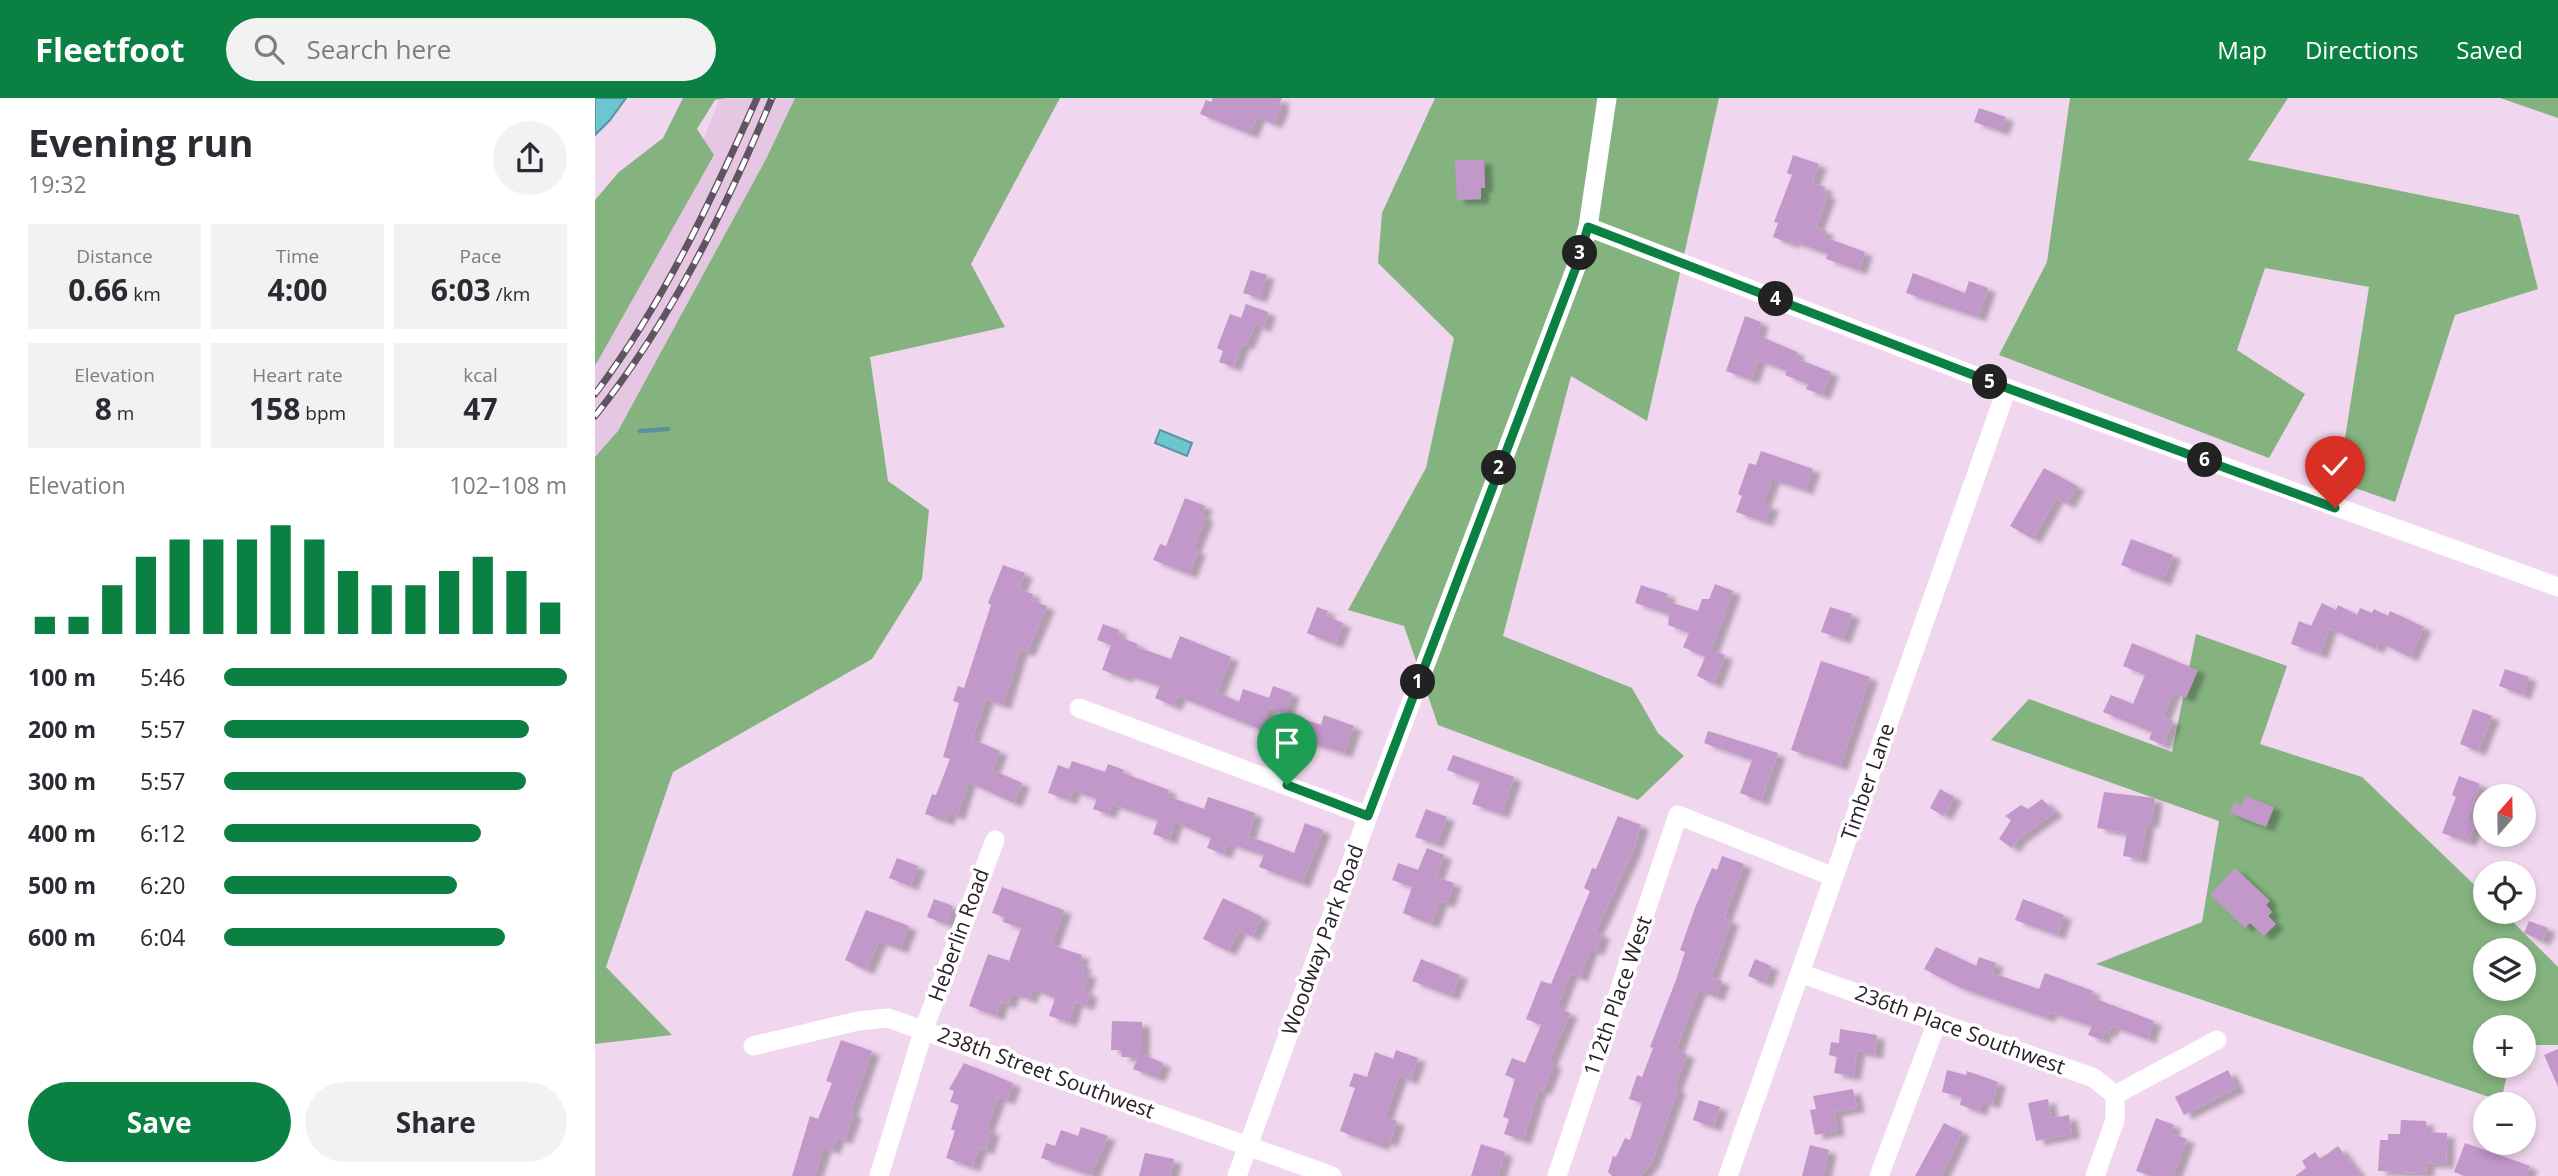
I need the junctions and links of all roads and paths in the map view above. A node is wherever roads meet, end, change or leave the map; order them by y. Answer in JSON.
{"nodes":[{"id":1,"x":1607,"y":98,"type":"edge"},
{"id":2,"x":1588,"y":227,"type":"junction"},
{"id":3,"x":2007,"y":388,"type":"junction"},
{"id":4,"x":2558,"y":587,"type":"edge"},
{"id":5,"x":1079,"y":708,"type":"dead end"},
{"id":6,"x":1368,"y":816,"type":"junction"},
{"id":7,"x":995,"y":840,"type":"dead end"},
{"id":8,"x":1834,"y":877,"type":"junction"},
{"id":9,"x":1800,"y":973,"type":"junction"},
{"id":10,"x":1937,"y":1022,"type":"junction"},
{"id":11,"x":924,"y":1030,"type":"junction"},
{"id":12,"x":2217,"y":1041,"type":"dead end"},
{"id":13,"x":753,"y":1046,"type":"dead end"},
{"id":14,"x":2115,"y":1095,"type":"junction"},
{"id":15,"x":1248,"y":1146,"type":"junction"},
{"id":16,"x":879,"y":1176,"type":"edge"},
{"id":17,"x":1237,"y":1176,"type":"edge"},
{"id":18,"x":1332,"y":1176,"type":"edge"},
{"id":19,"x":1557,"y":1176,"type":"edge"},
{"id":20,"x":1728,"y":1176,"type":"edge"},
{"id":21,"x":1879,"y":1176,"type":"edge"},
{"id":22,"x":2095,"y":1176,"type":"edge"}],
"edges":[{"from":1,"to":2,"type":"street","name":"Woodway Park Road"},
{"from":2,"to":3,"type":"street"},
{"from":2,"to":6,"type":"street","name":"Woodway Park Road"},
{"from":3,"to":4,"type":"street"},
{"from":3,"to":8,"type":"street","name":"Timber Lane"},
{"from":5,"to":6,"type":"street"},
{"from":6,"to":15,"type":"street","name":"Woodway Park Road"},
{"from":7,"to":11,"type":"street","name":"Heberlin Road"},
{"from":8,"to":9,"type":"street","name":"Timber Lane"},
{"from":8,"to":19,"type":"street","name":"112th Place West"},
{"from":9,"to":10,"type":"street","name":"236th Place Southwest"},
{"from":9,"to":20,"type":"street","name":"Timber Lane"},
{"from":10,"to":14,"type":"street","name":"236th Place Southwest"},
{"from":10,"to":21,"type":"street"},
{"from":11,"to":13,"type":"street","name":"238th Street Southwest"},
{"from":11,"to":15,"type":"street","name":"238th Street Southwest"},
{"from":11,"to":16,"type":"street","name":"Heberlin Road"},
{"from":12,"to":14,"type":"street"},
{"from":14,"to":22,"type":"street"},
{"from":15,"to":17,"type":"street","name":"Woodway Park Road"},
{"from":15,"to":18,"type":"street","name":"238th Street Southwest"}]}
